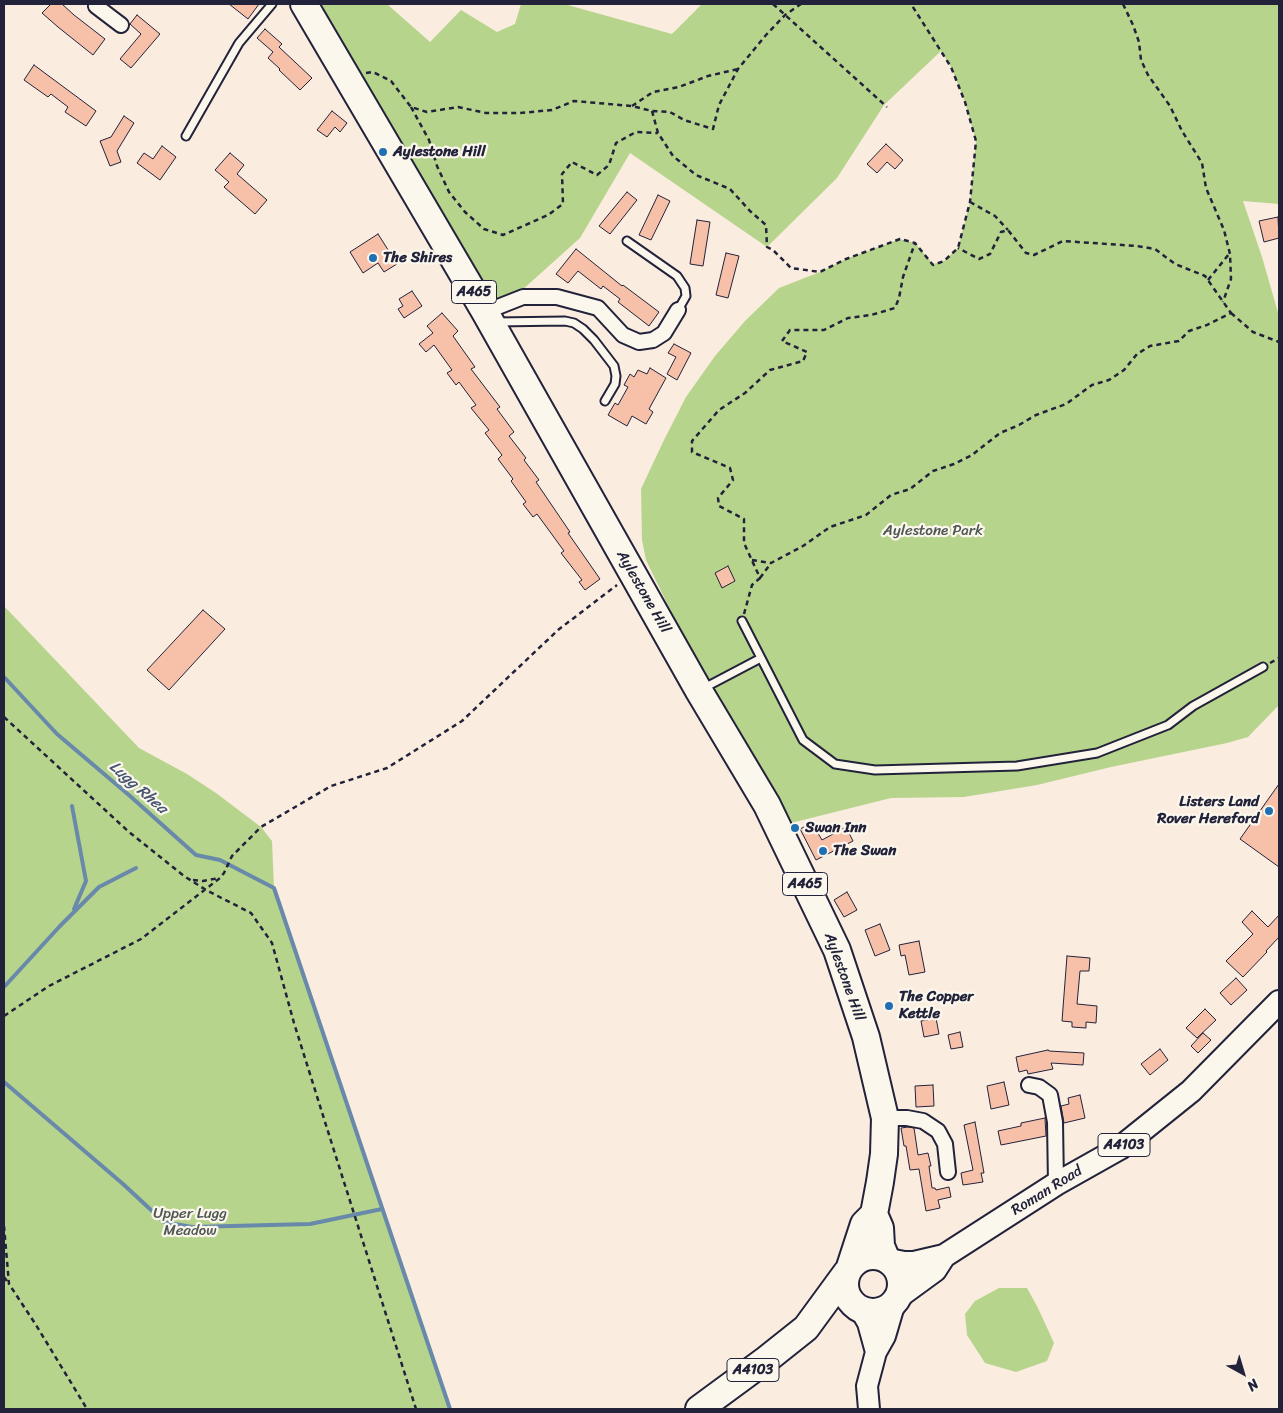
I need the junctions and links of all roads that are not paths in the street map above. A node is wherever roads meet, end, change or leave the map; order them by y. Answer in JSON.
{"nodes":[{"id":1,"x":95,"y":4,"type":"edge"},
{"id":2,"x":272,"y":4,"type":"edge"},
{"id":3,"x":304,"y":4,"type":"edge"},
{"id":4,"x":121,"y":24,"type":"dead end"},
{"id":5,"x":186,"y":136,"type":"dead end"},
{"id":6,"x":627,"y":241,"type":"dead end"},
{"id":7,"x":678,"y":310,"type":"joint"},
{"id":8,"x":488,"y":317,"type":"junction"},
{"id":9,"x":605,"y":401,"type":"dead end"},
{"id":10,"x":742,"y":621,"type":"road end"},
{"id":11,"x":761,"y":658,"type":"junction"},
{"id":12,"x":1263,"y":667,"type":"dead end"},
{"id":13,"x":699,"y":691,"type":"junction"},
{"id":14,"x":1279,"y":1002,"type":"edge"},
{"id":15,"x":1029,"y":1085,"type":"dead end"},
{"id":16,"x":885,"y":1118,"type":"junction"},
{"id":17,"x":948,"y":1172,"type":"dead end"},
{"id":18,"x":1056,"y":1184,"type":"junction"},
{"id":19,"x":874,"y":1214,"type":"junction"},
{"id":20,"x":944,"y":1256,"type":"junction"},
{"id":21,"x":888,"y":1259,"type":"junction"},
{"id":22,"x":848,"y":1270,"type":"junction"},
{"id":23,"x":896,"y":1300,"type":"junction"},
{"id":24,"x":859,"y":1308,"type":"junction"},
{"id":25,"x":806,"y":1328,"type":"junction"},
{"id":26,"x":876,"y":1352,"type":"junction"},
{"id":27,"x":699,"y":1409,"type":"edge"},
{"id":28,"x":869,"y":1409,"type":"edge"}],
"edges":[{"from":1,"to":4,"type":"street"},
{"from":2,"to":5,"type":"lane"},
{"from":3,"to":8,"type":"highway","name":"Aylestone Hill","number":"A465"},
{"from":6,"to":7,"type":"lane"},
{"from":7,"to":8,"type":"street"},
{"from":8,"to":9,"type":"lane"},
{"from":8,"to":13,"type":"highway","name":"Aylestone Hill","number":"A465"},
{"from":10,"to":11,"type":"lane"},
{"from":11,"to":12,"type":"lane"},
{"from":11,"to":13,"type":"lane"},
{"from":13,"to":16,"type":"highway","name":"Aylestone Hill","number":"A465"},
{"from":14,"to":18,"type":"main road","name":"Roman Road","number":"A4103"},
{"from":15,"to":18,"type":"street"},
{"from":16,"to":17,"type":"street"},
{"from":16,"to":19,"type":"highway","name":"Aylestone Hill","number":"A465"},
{"from":18,"to":20,"type":"main road","name":"Roman Road","number":"A4103"},
{"from":19,"to":21,"type":"highway","name":"Aylestone Hill","number":"A465"},
{"from":19,"to":22,"type":"highway","name":"Aylestone Hill","number":"A465"},
{"from":20,"to":21,"type":"main road","name":"Roman Road","number":"A4103"},
{"from":20,"to":23,"type":"main road","name":"Roman Road","number":"A4103"},
{"from":21,"to":22,"type":"highway","number":"A4103"},
{"from":21,"to":23,"type":"highway"},
{"from":22,"to":24,"type":"highway"},
{"from":22,"to":25,"type":"highway","number":"A4103"},
{"from":23,"to":24,"type":"highway","number":"A4103"},
{"from":23,"to":26,"type":"street"},
{"from":24,"to":25,"type":"highway","number":"A4103"},
{"from":24,"to":26,"type":"street"},
{"from":25,"to":27,"type":"highway","number":"A4103"},
{"from":26,"to":28,"type":"street"}]}
